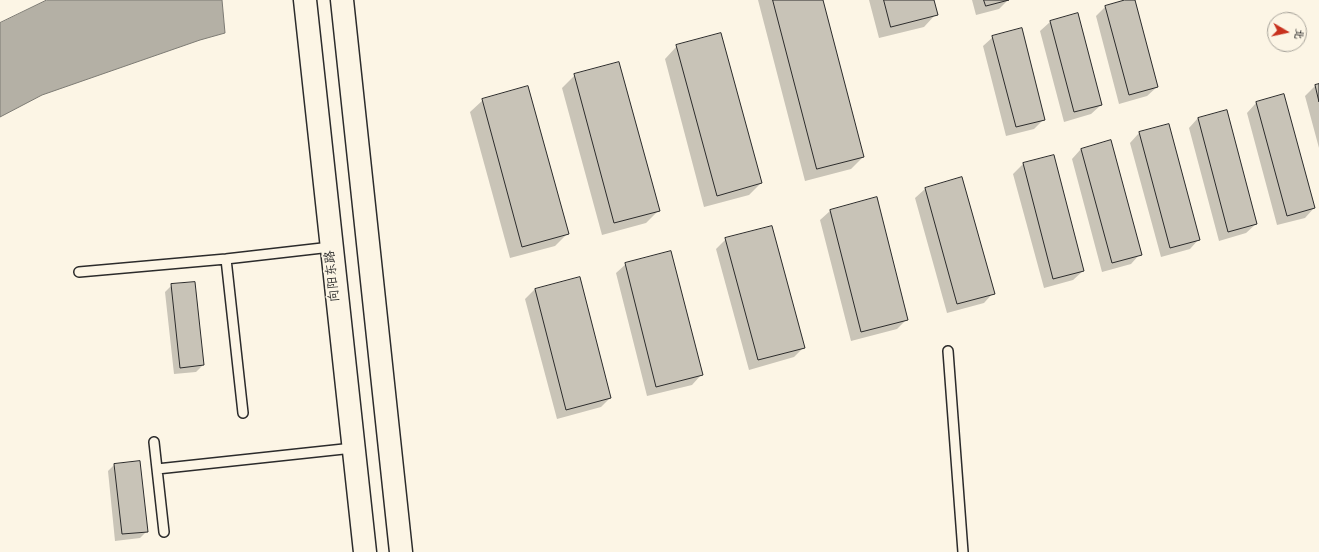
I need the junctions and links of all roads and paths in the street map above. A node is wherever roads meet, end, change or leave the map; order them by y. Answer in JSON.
{"nodes":[{"id":1,"x":305,"y":0,"type":"edge"},
{"id":2,"x":342,"y":0,"type":"edge"},
{"id":3,"x":331,"y":247,"type":"junction"},
{"id":4,"x":226,"y":259,"type":"junction"},
{"id":5,"x":79,"y":272,"type":"dead end"},
{"id":6,"x":948,"y":351,"type":"dead end"},
{"id":7,"x":243,"y":414,"type":"dead end"},
{"id":8,"x":154,"y":442,"type":"dead end"},
{"id":9,"x":353,"y":448,"type":"junction"},
{"id":10,"x":157,"y":470,"type":"junction"},
{"id":11,"x":164,"y":532,"type":"dead end"},
{"id":12,"x":365,"y":552,"type":"edge"},
{"id":13,"x":401,"y":552,"type":"edge"},
{"id":14,"x":963,"y":552,"type":"edge"}],
"edges":[{"from":1,"to":3,"type":"main road","name":"向阳东路"},
{"from":2,"to":13,"type":"main road"},
{"from":3,"to":4,"type":"lane"},
{"from":3,"to":9,"type":"main road","name":"向阳东路"},
{"from":4,"to":5,"type":"lane"},
{"from":4,"to":7,"type":"lane"},
{"from":6,"to":14,"type":"lane"},
{"from":8,"to":10,"type":"lane"},
{"from":9,"to":10,"type":"lane"},
{"from":9,"to":12,"type":"main road","name":"向阳东路"},
{"from":10,"to":11,"type":"lane"}]}
